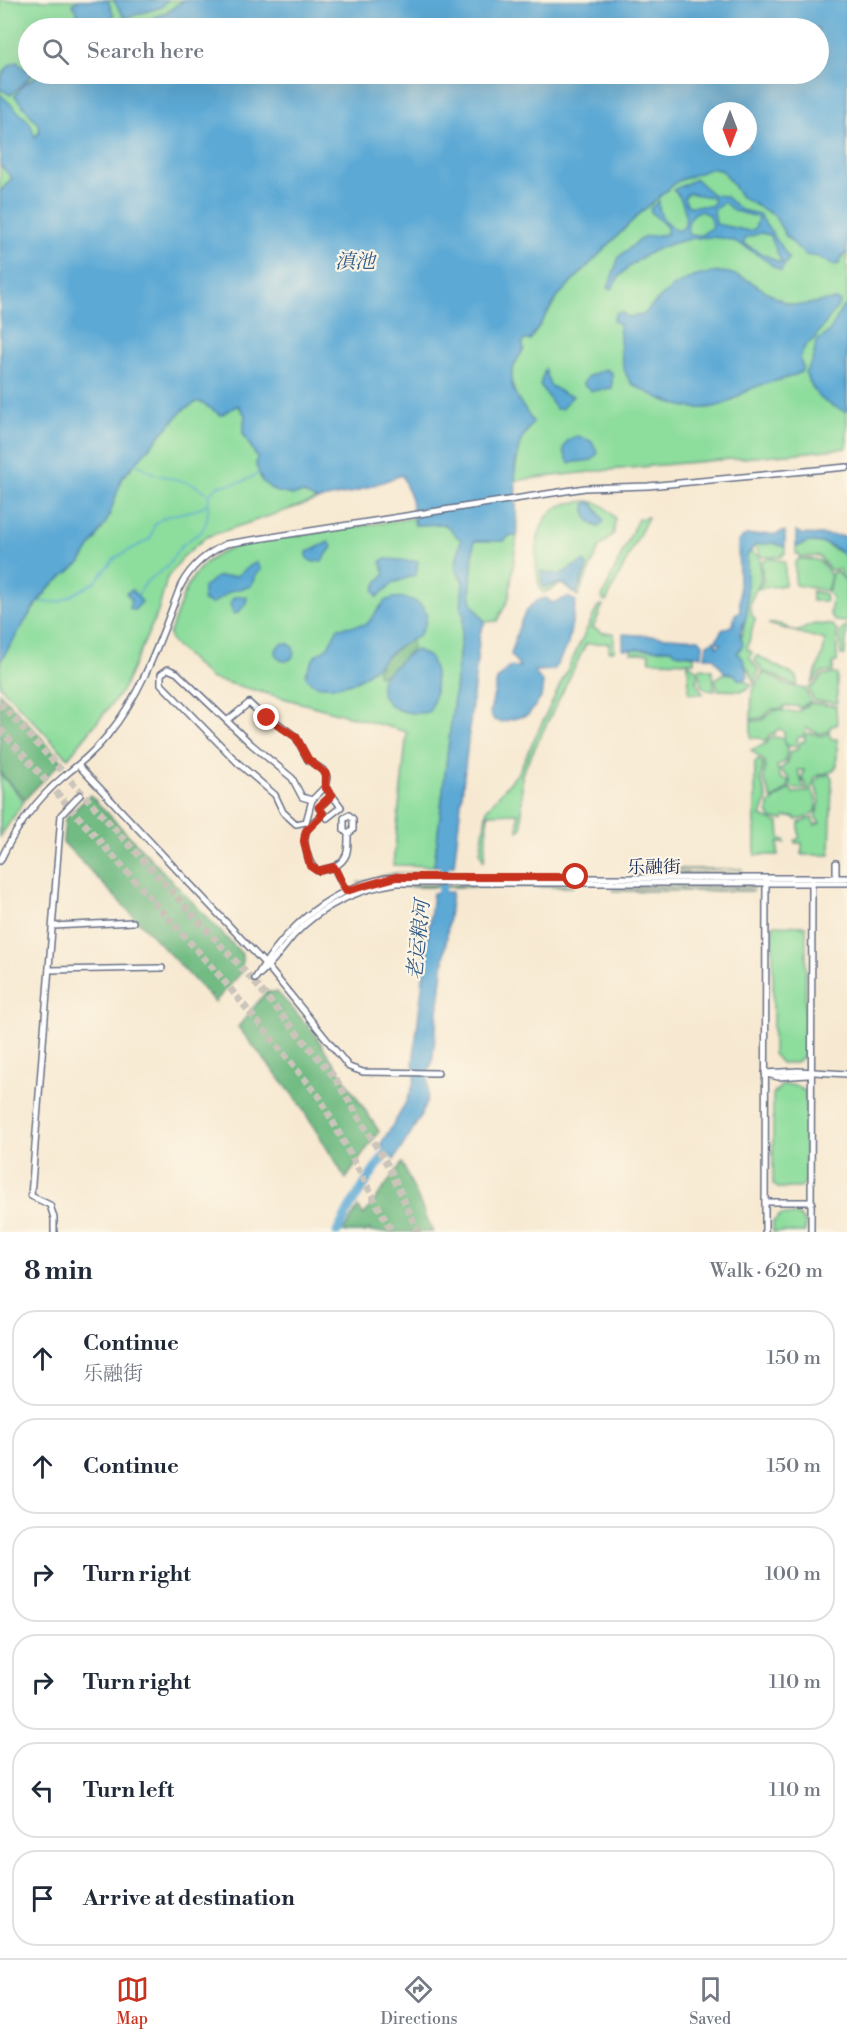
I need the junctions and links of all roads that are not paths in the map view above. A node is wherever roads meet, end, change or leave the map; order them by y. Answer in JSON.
{"nodes":[{"id":1,"x":847,"y":467,"type":"edge"},
{"id":2,"x":228,"y":720,"type":"junction"},
{"id":3,"x":79,"y":766,"type":"junction"},
{"id":4,"x":325,"y":787,"type":"junction"},
{"id":5,"x":80,"y":795,"type":"dead end"},
{"id":6,"x":332,"y":795,"type":"junction"},
{"id":7,"x":312,"y":800,"type":"junction"},
{"id":8,"x":323,"y":814,"type":"junction"},
{"id":9,"x":348,"y":834,"type":"dead end"},
{"id":10,"x":0,"y":861,"type":"edge"},
{"id":11,"x":836,"y":863,"type":"dead end"},
{"id":12,"x":334,"y":867,"type":"junction"},
{"id":13,"x":836,"y":878,"type":"junction"},
{"id":14,"x":847,"y":878,"type":"edge"},
{"id":15,"x":766,"y":880,"type":"junction"},
{"id":16,"x":812,"y":880,"type":"junction"},
{"id":17,"x":847,"y":883,"type":"edge"},
{"id":18,"x":347,"y":893,"type":"junction"},
{"id":19,"x":133,"y":922,"type":"dead end"},
{"id":20,"x":53,"y":926,"type":"junction"},
{"id":21,"x":266,"y":964,"type":"junction"},
{"id":22,"x":162,"y":968,"type":"dead end"},
{"id":23,"x":49,"y":970,"type":"junction"},
{"id":24,"x":438,"y":1073,"type":"dead end"},
{"id":25,"x":765,"y":1074,"type":"junction"},
{"id":26,"x":812,"y":1074,"type":"junction"},
{"id":27,"x":847,"y":1074,"type":"edge"},
{"id":28,"x":765,"y":1202,"type":"junction"},
{"id":29,"x":812,"y":1202,"type":"junction"},
{"id":30,"x":54,"y":1232,"type":"edge"},
{"id":31,"x":765,"y":1232,"type":"edge"},
{"id":32,"x":812,"y":1232,"type":"edge"}],
"edges":[{"from":1,"to":3,"type":"street"},
{"from":2,"to":4,"type":"street"},
{"from":2,"to":7,"type":"street"},
{"from":2,"to":7,"type":"street"},
{"from":3,"to":10,"type":"street"},
{"from":3,"to":21,"type":"street"},
{"from":4,"to":6,"type":"street"},
{"from":4,"to":7,"type":"street"},
{"from":5,"to":20,"type":"street"},
{"from":6,"to":8,"type":"street"},
{"from":6,"to":8,"type":"street"},
{"from":8,"to":12,"type":"street"},
{"from":9,"to":12,"type":"street"},
{"from":11,"to":13,"type":"street"},
{"from":12,"to":18,"type":"street"},
{"from":13,"to":14,"type":"street","name":"乐融街"},
{"from":13,"to":16,"type":"street","name":"乐融街"},
{"from":15,"to":16,"type":"street","name":"乐融街"},
{"from":15,"to":18,"type":"street","name":"乐融街"},
{"from":15,"to":25,"type":"street"},
{"from":16,"to":17,"type":"street","name":"乐融街"},
{"from":16,"to":26,"type":"street"},
{"from":18,"to":21,"type":"street","name":"乐融街"},
{"from":19,"to":20,"type":"street"},
{"from":20,"to":23,"type":"street"},
{"from":21,"to":24,"type":"street"},
{"from":22,"to":23,"type":"street"},
{"from":23,"to":30,"type":"street"},
{"from":25,"to":26,"type":"street"},
{"from":25,"to":28,"type":"street"},
{"from":26,"to":27,"type":"street"},
{"from":26,"to":29,"type":"street"},
{"from":28,"to":29,"type":"street"},
{"from":28,"to":31,"type":"street"},
{"from":29,"to":32,"type":"street"}]}
